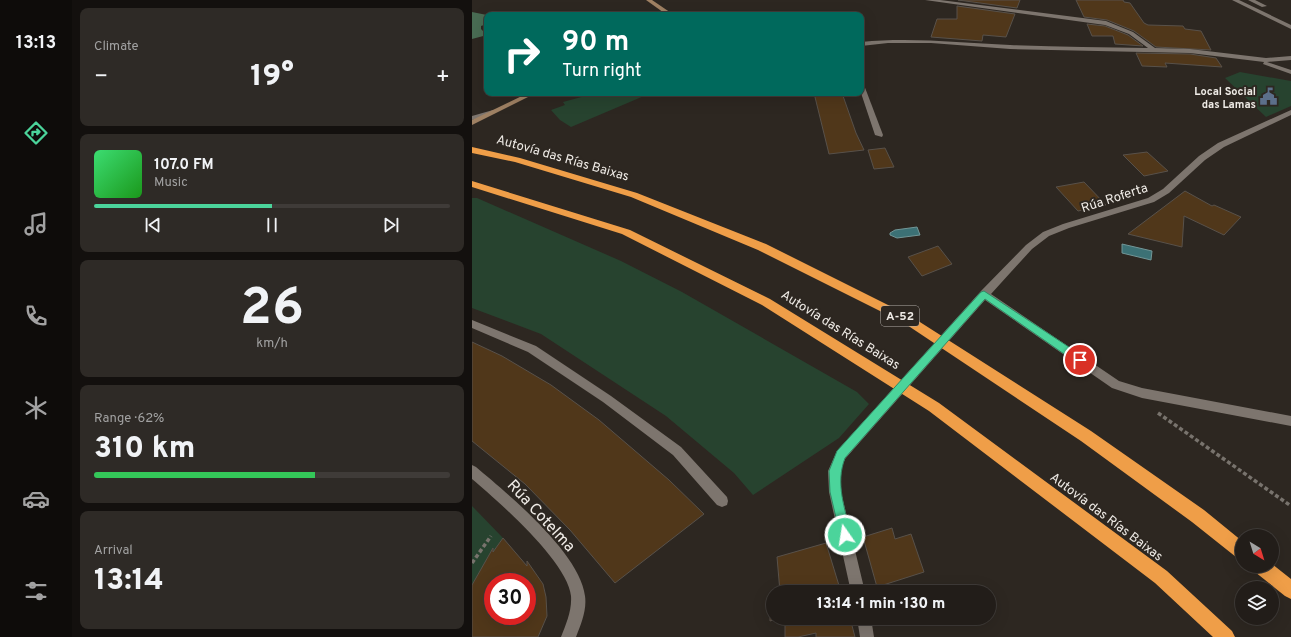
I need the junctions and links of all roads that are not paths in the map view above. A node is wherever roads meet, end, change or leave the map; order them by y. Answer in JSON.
{"nodes":[{"id":1,"x":649,"y":0,"type":"edge"},
{"id":2,"x":928,"y":0,"type":"edge"},
{"id":3,"x":1235,"y":0,"type":"edge"},
{"id":4,"x":1251,"y":0,"type":"edge"},
{"id":5,"x":1264,"y":6,"type":"dead end"},
{"id":6,"x":669,"y":12,"type":"edge"},
{"id":7,"x":1291,"y":27,"type":"edge"},
{"id":8,"x":864,"y":44,"type":"edge"},
{"id":9,"x":1152,"y":49,"type":"junction"},
{"id":10,"x":1291,"y":58,"type":"edge"},
{"id":11,"x":1242,"y":59,"type":"junction"},
{"id":12,"x":1291,"y":72,"type":"edge"},
{"id":13,"x":864,"y":94,"type":"edge"},
{"id":14,"x":527,"y":96,"type":"edge"},
{"id":15,"x":494,"y":112,"type":"junction"},
{"id":16,"x":1291,"y":112,"type":"edge"},
{"id":17,"x":472,"y":118,"type":"edge"},
{"id":18,"x":472,"y":123,"type":"edge"},
{"id":19,"x":879,"y":136,"type":"dead end"},
{"id":20,"x":472,"y":150,"type":"edge"},
{"id":21,"x":472,"y":184,"type":"edge"},
{"id":22,"x":984,"y":294,"type":"junction"},
{"id":23,"x":472,"y":324,"type":"edge"},
{"id":24,"x":1291,"y":421,"type":"edge"},
{"id":25,"x":472,"y":471,"type":"edge"},
{"id":26,"x":722,"y":500,"type":"dead end"},
{"id":27,"x":1235,"y":545,"type":"edge"},
{"id":28,"x":1269,"y":573,"type":"edge"},
{"id":29,"x":856,"y":585,"type":"edge"},
{"id":30,"x":1291,"y":590,"type":"edge"},
{"id":31,"x":865,"y":625,"type":"edge"},
{"id":32,"x":568,"y":637,"type":"edge"},
{"id":33,"x":867,"y":637,"type":"edge"},
{"id":34,"x":1226,"y":637,"type":"edge"}],
"edges":[{"from":1,"to":6,"type":"street"},
{"from":2,"to":9,"type":"street"},
{"from":3,"to":7,"type":"street"},
{"from":4,"to":5,"type":"street"},
{"from":8,"to":9,"type":"street"},
{"from":9,"to":11,"type":"street"},
{"from":10,"to":11,"type":"street"},
{"from":11,"to":12,"type":"street"},
{"from":13,"to":19,"type":"street"},
{"from":14,"to":15,"type":"street"},
{"from":15,"to":17,"type":"street"},
{"from":15,"to":18,"type":"street"},
{"from":16,"to":22,"type":"street","name":"Rúa Roferta"},
{"from":20,"to":27,"type":"highway","name":"Autovía das Rías Baixas","number":"A-52"},
{"from":21,"to":34,"type":"highway","name":"Autovía das Rías Baixas"},
{"from":22,"to":24,"type":"street"},
{"from":22,"to":29,"type":"street","name":"Rúa Roferta"},
{"from":23,"to":26,"type":"street"},
{"from":25,"to":32,"type":"street","name":"Rúa Cotelma"},
{"from":28,"to":30,"type":"highway"},
{"from":31,"to":33,"type":"street"}]}
